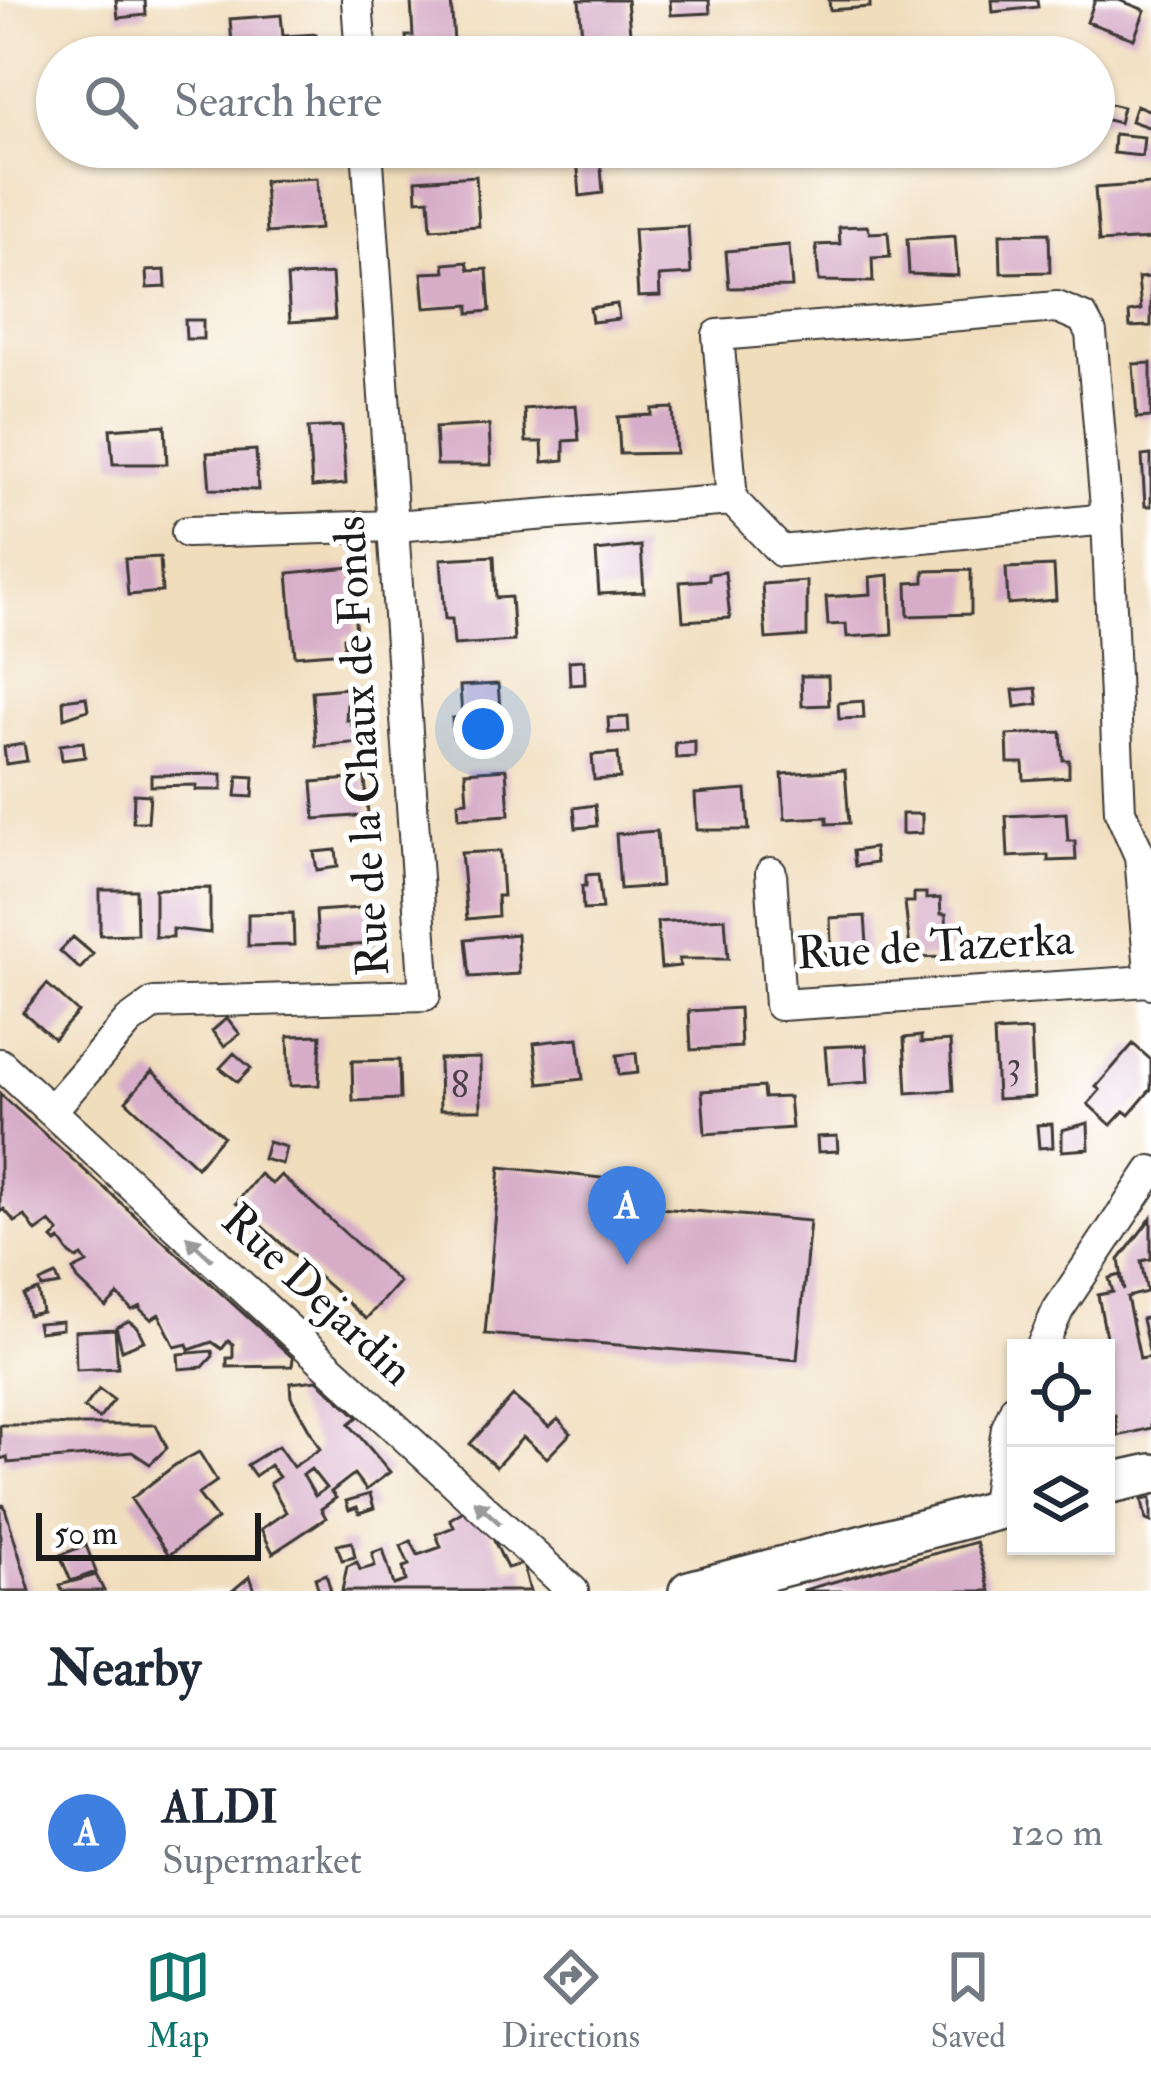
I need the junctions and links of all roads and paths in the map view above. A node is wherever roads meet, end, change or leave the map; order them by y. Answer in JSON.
{"nodes":[{"id":1,"x":357,"y":0,"type":"edge"},
{"id":2,"x":360,"y":36,"type":"edge"},
{"id":3,"x":368,"y":168,"type":"edge"},
{"id":4,"x":732,"y":500,"type":"junction"},
{"id":5,"x":1107,"y":519,"type":"junction"},
{"id":6,"x":394,"y":526,"type":"junction"},
{"id":7,"x":187,"y":532,"type":"dead end"},
{"id":8,"x":771,"y":873,"type":"dead end"},
{"id":9,"x":1150,"y":982,"type":"edge"},
{"id":10,"x":0,"y":1064,"type":"edge"},
{"id":11,"x":51,"y":1112,"type":"junction"},
{"id":12,"x":1151,"y":1172,"type":"edge"},
{"id":13,"x":1045,"y":1339,"type":"edge"},
{"id":14,"x":1007,"y":1428,"type":"edge"},
{"id":15,"x":1151,"y":1474,"type":"edge"},
{"id":16,"x":1115,"y":1482,"type":"edge"},
{"id":17,"x":1005,"y":1508,"type":"edge"},
{"id":18,"x":710,"y":1588,"type":"edge"},
{"id":19,"x":573,"y":1591,"type":"edge"}],
"edges":[{"from":1,"to":2,"type":"street"},
{"from":3,"to":6,"type":"street","name":"Rue de la Chaux de Fonds"},
{"from":4,"to":5,"type":"street"},
{"from":4,"to":5,"type":"street"},
{"from":4,"to":6,"type":"street"},
{"from":5,"to":9,"type":"street"},
{"from":6,"to":7,"type":"street"},
{"from":6,"to":11,"type":"street","name":"Rue de la Chaux de Fonds"},
{"from":8,"to":9,"type":"street","name":"Rue de Tazerka"},
{"from":10,"to":11,"type":"street","name":"Rue Dejardin"},
{"from":19,"to":11,"type":"street","name":"Rue Dejardin","one_way":true},
{"from":12,"to":13,"type":"street"},
{"from":14,"to":17,"type":"street"},
{"from":15,"to":16,"type":"main road"},
{"from":17,"to":18,"type":"main road"}]}
